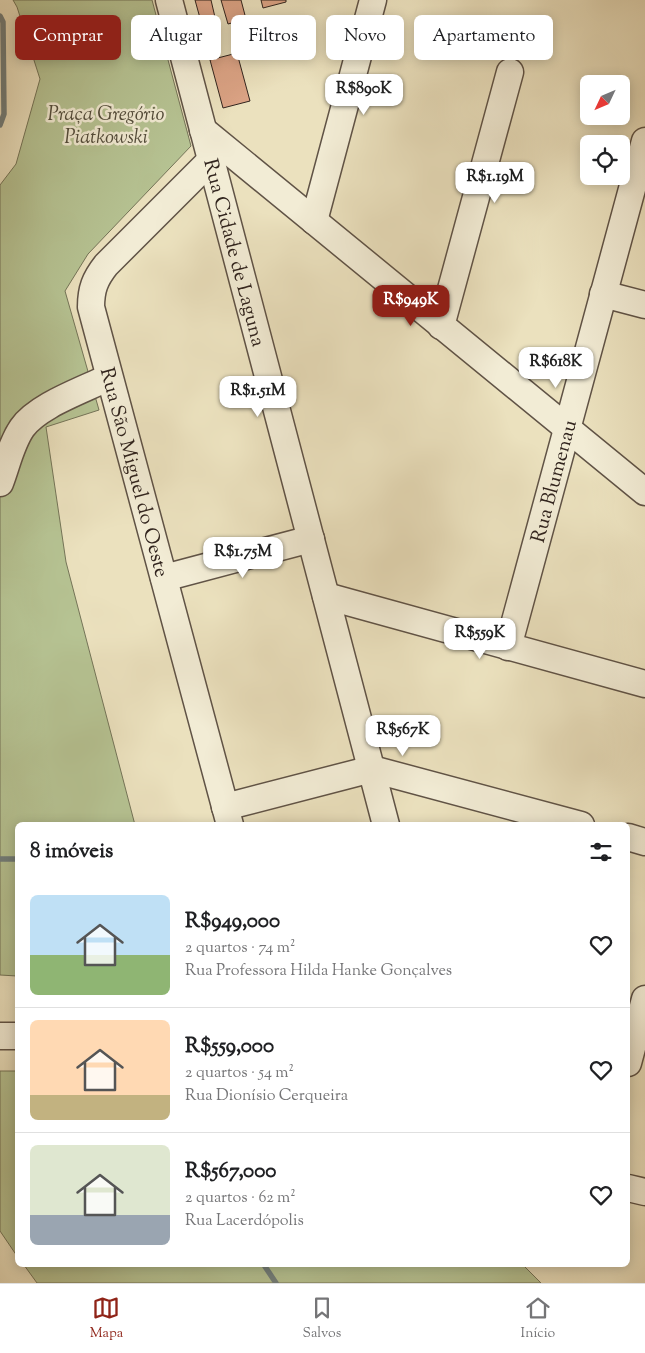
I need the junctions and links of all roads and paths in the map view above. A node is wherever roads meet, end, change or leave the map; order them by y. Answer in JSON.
{"nodes":[{"id":1,"x":169,"y":0,"type":"edge"},
{"id":2,"x":373,"y":0,"type":"edge"},
{"id":3,"x":510,"y":72,"type":"dead end"},
{"id":4,"x":203,"y":130,"type":"junction"},
{"id":5,"x":644,"y":145,"type":"edge"},
{"id":6,"x":211,"y":160,"type":"junction"},
{"id":7,"x":314,"y":221,"type":"junction"},
{"id":8,"x":603,"y":294,"type":"junction"},
{"id":9,"x":645,"y":305,"type":"edge"},
{"id":10,"x":441,"y":326,"type":"junction"},
{"id":11,"x":109,"y":377,"type":"junction"},
{"id":12,"x":567,"y":428,"type":"junction"},
{"id":13,"x":0,"y":482,"type":"edge"},
{"id":14,"x":645,"y":492,"type":"edge"},
{"id":15,"x":311,"y":539,"type":"junction"},
{"id":16,"x":164,"y":578,"type":"junction"},
{"id":17,"x":326,"y":596,"type":"junction"},
{"id":18,"x":508,"y":647,"type":"junction"},
{"id":19,"x":645,"y":684,"type":"edge"},
{"id":20,"x":372,"y":770,"type":"junction"},
{"id":21,"x":228,"y":816,"type":"edge"},
{"id":22,"x":385,"y":822,"type":"edge"},
{"id":23,"x":570,"y":822,"type":"edge"},
{"id":24,"x":630,"y":838,"type":"edge"},
{"id":25,"x":645,"y":842,"type":"edge"},
{"id":26,"x":645,"y":999,"type":"edge"},
{"id":27,"x":0,"y":1036,"type":"edge"},
{"id":28,"x":15,"y":1036,"type":"edge"},
{"id":29,"x":630,"y":1055,"type":"edge"},
{"id":30,"x":630,"y":1188,"type":"edge"},
{"id":31,"x":645,"y":1192,"type":"edge"}],
"edges":[{"from":1,"to":4,"type":"street","name":"Rua Cidade de Laguna"},
{"from":2,"to":7,"type":"street"},
{"from":3,"to":10,"type":"street"},
{"from":4,"to":6,"type":"street","name":"Rua Cidade de Laguna"},
{"from":4,"to":7,"type":"street"},
{"from":5,"to":8,"type":"street","name":"Rua Blumenau"},
{"from":6,"to":11,"type":"street","name":"Rua São Miguel do Oeste"},
{"from":6,"to":15,"type":"street","name":"Rua Cidade de Laguna"},
{"from":7,"to":10,"type":"street"},
{"from":8,"to":9,"type":"street"},
{"from":8,"to":12,"type":"street","name":"Rua Blumenau"},
{"from":10,"to":12,"type":"street"},
{"from":11,"to":13,"type":"street"},
{"from":11,"to":16,"type":"street","name":"Rua São Miguel do Oeste"},
{"from":12,"to":14,"type":"street"},
{"from":12,"to":18,"type":"street","name":"Rua Blumenau"},
{"from":15,"to":16,"type":"street"},
{"from":15,"to":17,"type":"street","name":"Rua Cidade de Laguna"},
{"from":16,"to":21,"type":"street","name":"Rua São Miguel do Oeste"},
{"from":17,"to":18,"type":"street"},
{"from":17,"to":20,"type":"street","name":"Rua Cidade de Laguna"},
{"from":18,"to":19,"type":"street"},
{"from":20,"to":21,"type":"street"},
{"from":20,"to":22,"type":"street","name":"Rua Cidade de Laguna"},
{"from":20,"to":23,"type":"street"},
{"from":24,"to":25,"type":"street"},
{"from":26,"to":29,"type":"street"},
{"from":27,"to":28,"type":"street"},
{"from":30,"to":31,"type":"street"}]}
